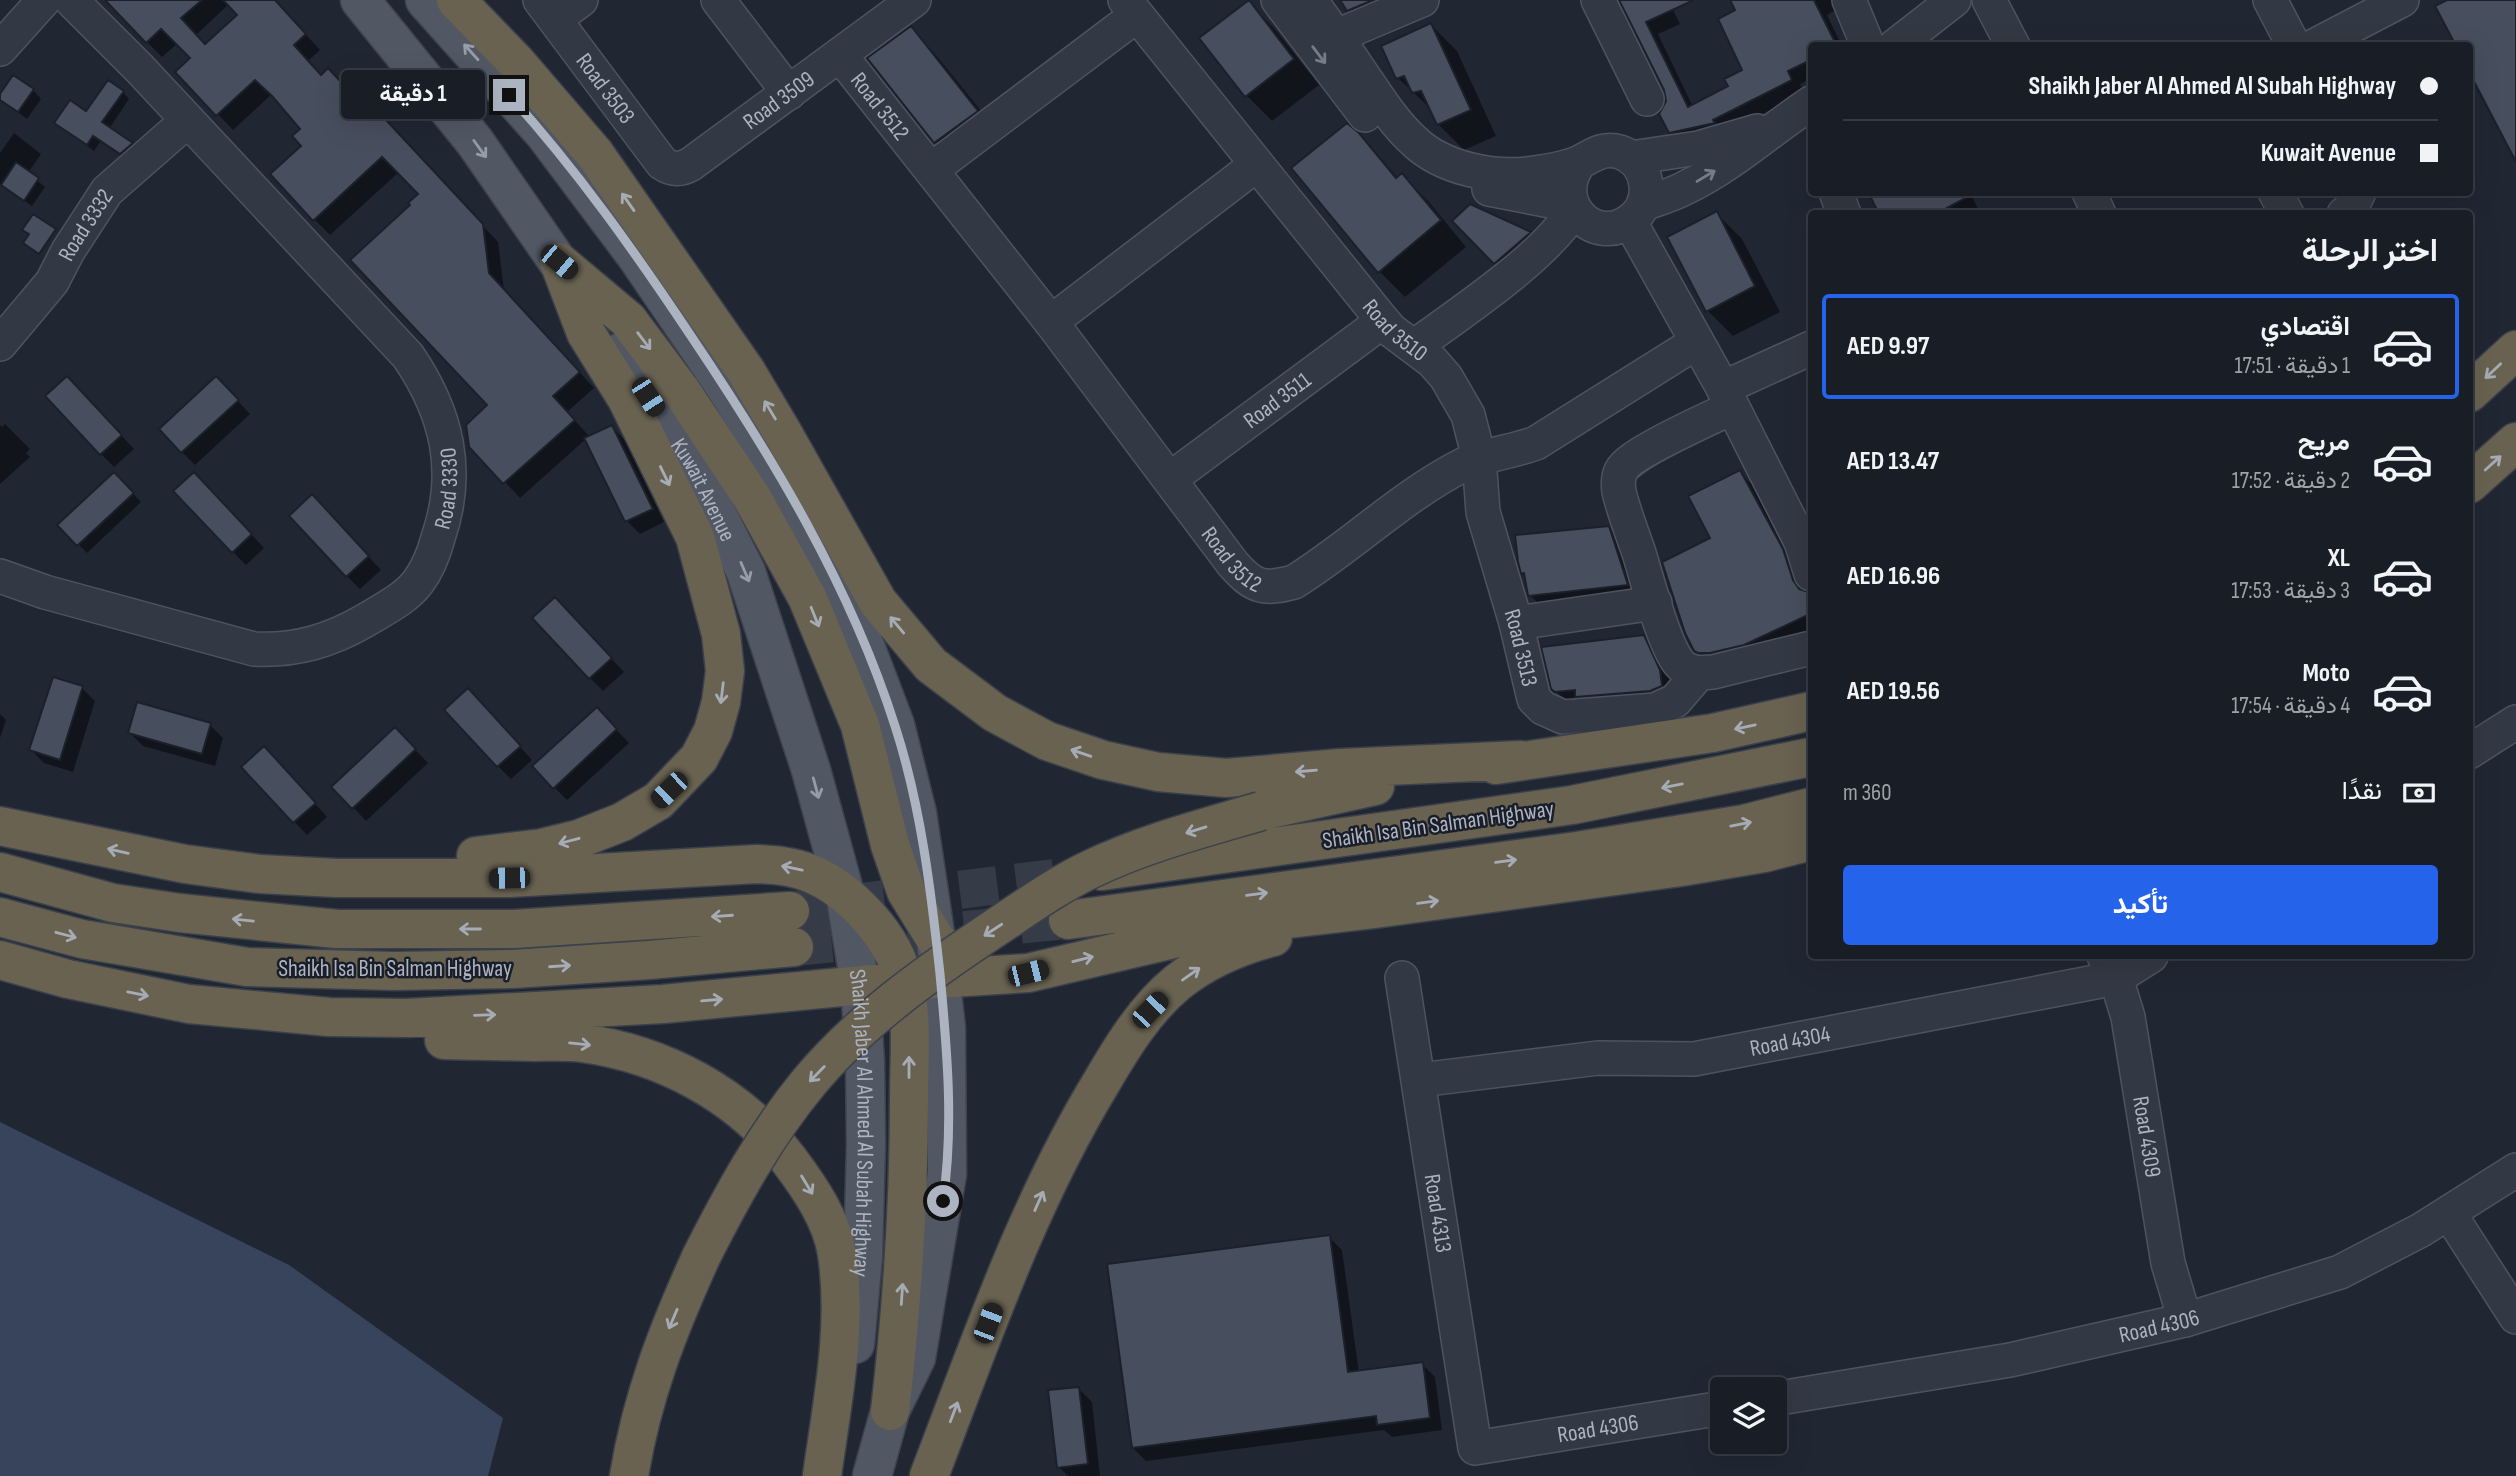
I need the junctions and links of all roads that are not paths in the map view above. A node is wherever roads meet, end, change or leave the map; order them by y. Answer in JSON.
{"nodes":[{"id":1,"x":44,"y":0,"type":"edge"},
{"id":2,"x":71,"y":0,"type":"edge"},
{"id":3,"x":360,"y":0,"type":"edge"},
{"id":4,"x":425,"y":0,"type":"edge"},
{"id":5,"x":456,"y":0,"type":"edge"},
{"id":6,"x":581,"y":0,"type":"edge"},
{"id":7,"x":718,"y":0,"type":"edge"},
{"id":8,"x":914,"y":0,"type":"edge"},
{"id":9,"x":1278,"y":0,"type":"edge"},
{"id":10,"x":1310,"y":0,"type":"edge"},
{"id":11,"x":1422,"y":0,"type":"edge"},
{"id":12,"x":1598,"y":0,"type":"edge"},
{"id":13,"x":1849,"y":0,"type":"edge"},
{"id":14,"x":1954,"y":0,"type":"edge"},
{"id":15,"x":1989,"y":0,"type":"edge"},
{"id":16,"x":2270,"y":0,"type":"edge"},
{"id":17,"x":2384,"y":4,"type":"edge"},
{"id":18,"x":1131,"y":7,"type":"edge"},
{"id":19,"x":547,"y":10,"type":"edge"},
{"id":20,"x":1337,"y":36,"type":"junction"},
{"id":21,"x":1866,"y":42,"type":"edge"},
{"id":22,"x":1900,"y":42,"type":"edge"},
{"id":23,"x":2011,"y":42,"type":"edge"},
{"id":24,"x":2292,"y":42,"type":"edge"},
{"id":25,"x":2321,"y":42,"type":"edge"},
{"id":26,"x":0,"y":49,"type":"edge"},
{"id":27,"x":840,"y":55,"type":"junction"},
{"id":28,"x":789,"y":93,"type":"junction"},
{"id":29,"x":1647,"y":99,"type":"dead end"},
{"id":30,"x":1803,"y":115,"type":"edge"},
{"id":31,"x":187,"y":121,"type":"junction"},
{"id":32,"x":1631,"y":158,"type":"junction"},
{"id":33,"x":1425,"y":160,"type":"junction"},
{"id":34,"x":1580,"y":162,"type":"junction"},
{"id":35,"x":1256,"y":166,"type":"junction"},
{"id":36,"x":676,"y":169,"type":"joint"},
{"id":37,"x":931,"y":170,"type":"junction"},
{"id":38,"x":1539,"y":199,"type":"junction"},
{"id":39,"x":1573,"y":207,"type":"junction"},
{"id":40,"x":1627,"y":218,"type":"junction"},
{"id":41,"x":1536,"y":251,"type":"junction"},
{"id":42,"x":559,"y":262,"type":"junction"},
{"id":43,"x":1383,"y":321,"type":"junction"},
{"id":44,"x":1051,"y":322,"type":"junction"},
{"id":45,"x":1697,"y":342,"type":"junction"},
{"id":46,"x":0,"y":344,"type":"edge"},
{"id":47,"x":1415,"y":346,"type":"junction"},
{"id":48,"x":1808,"y":350,"type":"edge"},
{"id":49,"x":2516,"y":350,"type":"edge"},
{"id":50,"x":2473,"y":389,"type":"edge"},
{"id":51,"x":1727,"y":398,"type":"junction"},
{"id":52,"x":2516,"y":442,"type":"edge"},
{"id":53,"x":1479,"y":458,"type":"junction"},
{"id":54,"x":1170,"y":479,"type":"junction"},
{"id":55,"x":2473,"y":480,"type":"edge"},
{"id":56,"x":1806,"y":539,"type":"edge"},
{"id":57,"x":0,"y":576,"type":"edge"},
{"id":58,"x":1655,"y":603,"type":"junction"},
{"id":59,"x":1516,"y":623,"type":"junction"},
{"id":60,"x":1808,"y":649,"type":"edge"},
{"id":61,"x":1699,"y":673,"type":"junction"},
{"id":62,"x":1808,"y":712,"type":"edge"},
{"id":63,"x":2516,"y":722,"type":"edge"},
{"id":64,"x":2473,"y":749,"type":"edge"},
{"id":65,"x":1808,"y":758,"type":"edge"},
{"id":66,"x":1521,"y":760,"type":"junction"},
{"id":67,"x":1808,"y":808,"type":"edge"},
{"id":68,"x":0,"y":826,"type":"edge"},
{"id":69,"x":1808,"y":842,"type":"edge"},
{"id":70,"x":185,"y":864,"type":"junction"},
{"id":71,"x":0,"y":872,"type":"edge"},
{"id":72,"x":927,"y":872,"type":"joint"},
{"id":73,"x":1062,"y":877,"type":"tunnel mouth"},
{"id":74,"x":845,"y":894,"type":"junction"},
{"id":75,"x":1375,"y":909,"type":"junction"},
{"id":76,"x":0,"y":917,"type":"edge"},
{"id":77,"x":1068,"y":920,"type":"tunnel mouth"},
{"id":78,"x":927,"y":926,"type":"junction"},
{"id":79,"x":2140,"y":959,"type":"edge"},
{"id":80,"x":0,"y":960,"type":"edge"},
{"id":81,"x":2110,"y":967,"type":"edge"},
{"id":82,"x":928,"y":971,"type":"junction"},
{"id":83,"x":1402,"y":978,"type":"dead end"},
{"id":84,"x":860,"y":985,"type":"junction"},
{"id":85,"x":245,"y":1010,"type":"junction"},
{"id":86,"x":1420,"y":1080,"type":"junction"},
{"id":87,"x":2516,"y":1170,"type":"edge"},
{"id":88,"x":2449,"y":1213,"type":"junction"},
{"id":89,"x":2516,"y":1317,"type":"edge"},
{"id":90,"x":2185,"y":1320,"type":"junction"},
{"id":91,"x":1787,"y":1397,"type":"edge"},
{"id":92,"x":1710,"y":1410,"type":"edge"},
{"id":93,"x":890,"y":1411,"type":"joint"},
{"id":94,"x":1475,"y":1448,"type":"joint"},
{"id":95,"x":629,"y":1476,"type":"edge"},
{"id":96,"x":824,"y":1476,"type":"edge"},
{"id":97,"x":872,"y":1476,"type":"edge"},
{"id":98,"x":929,"y":1476,"type":"edge"}],
"edges":[{"from":1,"to":26,"type":"street"},
{"from":2,"to":31,"type":"street","name":"Road 3330"},
{"from":3,"to":42,"type":"main road","name":"Kuwait Avenue","one_way":true},
{"from":72,"to":4,"type":"main road","one_way":true},
{"from":66,"to":5,"type":"highway","one_way":true},
{"from":6,"to":19,"type":"street"},
{"from":7,"to":28,"type":"street"},
{"from":8,"to":27,"type":"street","name":"Road 3509"},
{"from":9,"to":33,"type":"street","one_way":true},
{"from":10,"to":20,"type":"street"},
{"from":11,"to":20,"type":"street"},
{"from":12,"to":29,"type":"street"},
{"from":13,"to":21,"type":"street"},
{"from":14,"to":22,"type":"street"},
{"from":15,"to":23,"type":"street"},
{"from":16,"to":24,"type":"street"},
{"from":17,"to":25,"type":"street"},
{"from":18,"to":35,"type":"street","name":"Road 3510"},
{"from":18,"to":37,"type":"street","name":"Road 3510"},
{"from":19,"to":36,"type":"street","name":"Road 3503"},
{"from":20,"to":33,"type":"street"},
{"from":27,"to":28,"type":"street","name":"Road 3509"},
{"from":27,"to":37,"type":"street","name":"Road 3512"},
{"from":28,"to":36,"type":"street","name":"Road 3509"},
{"from":30,"to":32,"type":"street"},
{"from":40,"to":30,"type":"street","one_way":true},
{"from":31,"to":46,"type":"street","name":"Road 3332"},
{"from":31,"to":57,"type":"street","name":"Road 3330"},
{"from":32,"to":34,"type":"street"},
{"from":32,"to":40,"type":"street"},
{"from":33,"to":34,"type":"street"},
{"from":33,"to":38,"type":"street"},
{"from":34,"to":39,"type":"street"},
{"from":35,"to":43,"type":"street","name":"Road 3510"},
{"from":35,"to":44,"type":"street"},
{"from":37,"to":44,"type":"street","name":"Road 3512"},
{"from":38,"to":39,"type":"street"},
{"from":38,"to":41,"type":"street"},
{"from":39,"to":40,"type":"street"},
{"from":39,"to":41,"type":"street"},
{"from":40,"to":41,"type":"street"},
{"from":40,"to":45,"type":"street"},
{"from":41,"to":47,"type":"street"},
{"from":42,"to":70,"type":"highway","one_way":true},
{"from":42,"to":74,"type":"main road","name":"Kuwait Avenue","one_way":true},
{"from":42,"to":78,"type":"highway","one_way":true},
{"from":43,"to":47,"type":"street","name":"Road 3510"},
{"from":43,"to":54,"type":"street","name":"Road 3511"},
{"from":44,"to":54,"type":"street","name":"Road 3512"},
{"from":45,"to":51,"type":"street"},
{"from":45,"to":53,"type":"street"},
{"from":47,"to":53,"type":"street","name":"Road 3510"},
{"from":48,"to":51,"type":"street"},
{"from":49,"to":50,"type":"highway","one_way":true},
{"from":51,"to":56,"type":"street"},
{"from":51,"to":58,"type":"street"},
{"from":55,"to":52,"type":"highway","one_way":true},
{"from":53,"to":54,"type":"street","name":"Road 3512"},
{"from":53,"to":59,"type":"street","name":"Road 3513"},
{"from":58,"to":59,"type":"street"},
{"from":58,"to":61,"type":"street"},
{"from":59,"to":61,"type":"street","name":"Road 3513"},
{"from":60,"to":61,"type":"street"},
{"from":62,"to":66,"type":"highway","one_way":true},
{"from":63,"to":64,"type":"street"},
{"from":65,"to":73,"type":"highway","name":"Shaikh Isa Bin Salman Highway","one_way":true},
{"from":66,"to":95,"type":"highway","one_way":true,"bridge":true},
{"from":77,"to":67,"type":"highway","name":"Shaikh Isa Bin Salman Highway","one_way":true},
{"from":70,"to":68,"type":"highway","one_way":true},
{"from":75,"to":69,"type":"highway","one_way":true},
{"from":74,"to":70,"type":"highway","one_way":true},
{"from":76,"to":71,"type":"highway","name":"Shaikh Isa Bin Salman Highway","one_way":true},
{"from":72,"to":78,"type":"highway"},
{"from":74,"to":82,"type":"highway"},
{"from":74,"to":84,"type":"main road","name":"Shaikh Jaber Al Ahmed Al Subah Highway"},
{"from":82,"to":75,"type":"highway","one_way":true},
{"from":98,"to":75,"type":"highway","one_way":true},
{"from":78,"to":82,"type":"main road"},
{"from":78,"to":82,"type":"highway"},
{"from":79,"to":81,"type":"street","name":"Road 4304"},
{"from":80,"to":85,"type":"highway","one_way":true},
{"from":81,"to":86,"type":"street","name":"Road 4304"},
{"from":81,"to":90,"type":"street","name":"Road 4309"},
{"from":82,"to":84,"type":"highway"},
{"from":93,"to":82,"type":"highway","one_way":true},
{"from":83,"to":86,"type":"street","name":"Road 4313"},
{"from":85,"to":84,"type":"highway","one_way":true},
{"from":84,"to":96,"type":"main road","name":"Shaikh Jaber Al Ahmed Al Subah Highway"},
{"from":85,"to":96,"type":"highway","one_way":true},
{"from":86,"to":94,"type":"street","name":"Road 4313"},
{"from":87,"to":88,"type":"street","name":"Road 4306"},
{"from":88,"to":89,"type":"street"},
{"from":88,"to":90,"type":"street","name":"Road 4306"},
{"from":90,"to":91,"type":"street","name":"Road 4306"},
{"from":92,"to":94,"type":"street","name":"Road 4306"},
{"from":93,"to":97,"type":"main road"}]}
